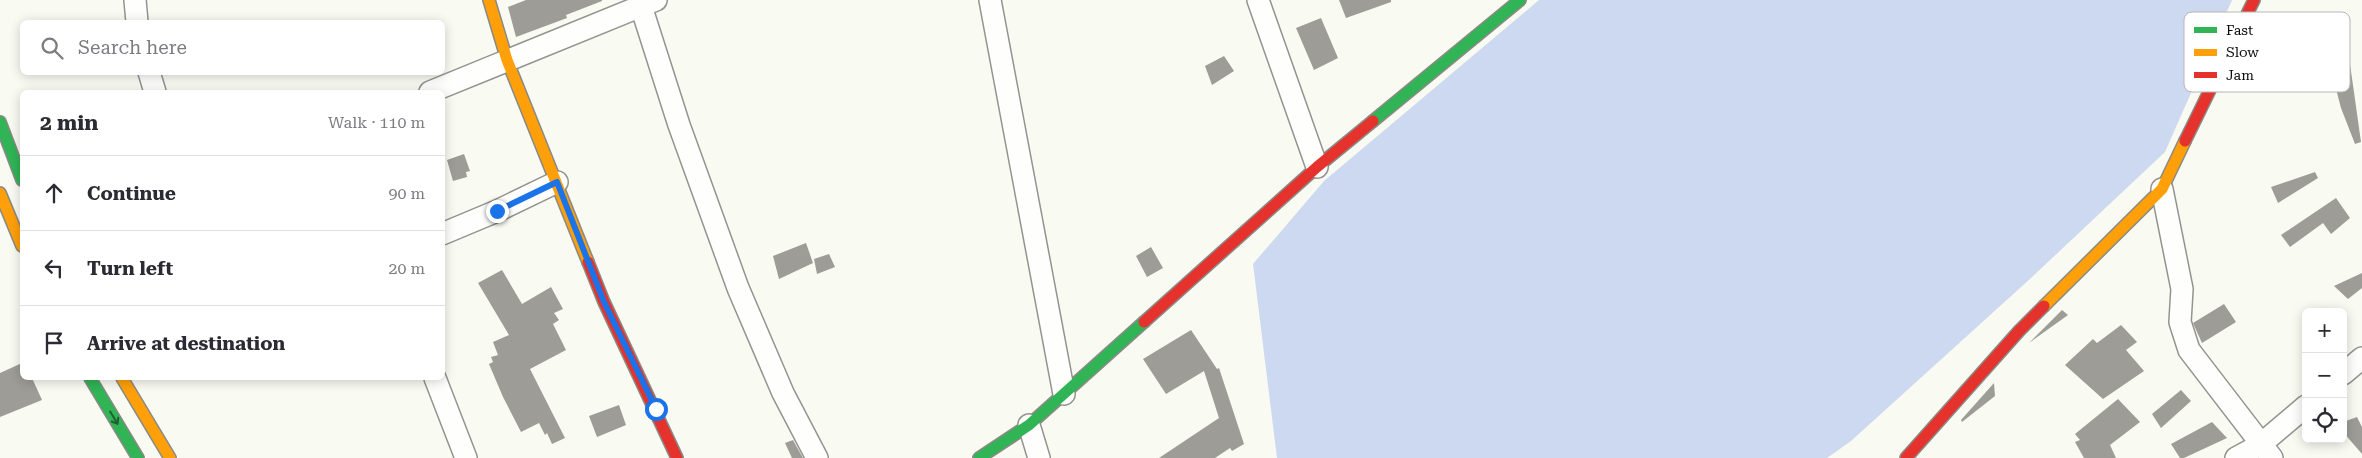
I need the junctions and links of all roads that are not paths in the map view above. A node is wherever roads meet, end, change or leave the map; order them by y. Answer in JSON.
{"nodes":[{"id":1,"x":135,"y":0,"type":"edge"},
{"id":2,"x":489,"y":0,"type":"edge"},
{"id":3,"x":990,"y":0,"type":"edge"},
{"id":4,"x":1258,"y":0,"type":"edge"},
{"id":5,"x":1520,"y":0,"type":"edge"},
{"id":6,"x":2254,"y":0,"type":"edge"},
{"id":7,"x":649,"y":3,"type":"edge"},
{"id":8,"x":2248,"y":12,"type":"edge"},
{"id":9,"x":137,"y":20,"type":"edge"},
{"id":10,"x":507,"y":60,"type":"junction"},
{"id":11,"x":150,"y":75,"type":"edge"},
{"id":12,"x":154,"y":90,"type":"edge"},
{"id":13,"x":435,"y":90,"type":"edge"},
{"id":14,"x":2209,"y":92,"type":"edge"},
{"id":15,"x":0,"y":122,"type":"edge"},
{"id":16,"x":1317,"y":167,"type":"junction"},
{"id":17,"x":20,"y":175,"type":"edge"},
{"id":18,"x":557,"y":182,"type":"junction"},
{"id":19,"x":2162,"y":189,"type":"junction"},
{"id":20,"x":0,"y":193,"type":"edge"},
{"id":21,"x":445,"y":233,"type":"edge"},
{"id":22,"x":20,"y":241,"type":"edge"},
{"id":23,"x":2362,"y":358,"type":"edge"},
{"id":24,"x":2347,"y":371,"type":"edge"},
{"id":25,"x":91,"y":380,"type":"edge"},
{"id":26,"x":123,"y":380,"type":"edge"},
{"id":27,"x":436,"y":380,"type":"edge"},
{"id":28,"x":1064,"y":394,"type":"junction"},
{"id":29,"x":2302,"y":411,"type":"edge"},
{"id":30,"x":1029,"y":425,"type":"junction"},
{"id":31,"x":2266,"y":452,"type":"edge"},
{"id":32,"x":138,"y":458,"type":"edge"},
{"id":33,"x":170,"y":458,"type":"edge"},
{"id":34,"x":466,"y":458,"type":"edge"},
{"id":35,"x":677,"y":458,"type":"edge"},
{"id":36,"x":818,"y":458,"type":"edge"},
{"id":37,"x":979,"y":458,"type":"edge"},
{"id":38,"x":1039,"y":458,"type":"edge"},
{"id":39,"x":1906,"y":458,"type":"edge"},
{"id":40,"x":2236,"y":458,"type":"edge"}],
"edges":[{"from":1,"to":9,"type":"street"},
{"from":2,"to":10,"type":"street"},
{"from":3,"to":28,"type":"street"},
{"from":4,"to":16,"type":"street"},
{"from":5,"to":16,"type":"street"},
{"from":6,"to":8,"type":"street"},
{"from":7,"to":10,"type":"street"},
{"from":7,"to":36,"type":"street"},
{"from":10,"to":13,"type":"street"},
{"from":10,"to":18,"type":"street"},
{"from":11,"to":12,"type":"street"},
{"from":14,"to":19,"type":"street"},
{"from":15,"to":17,"type":"street"},
{"from":16,"to":28,"type":"street"},
{"from":18,"to":21,"type":"street"},
{"from":18,"to":35,"type":"street"},
{"from":19,"to":31,"type":"street"},
{"from":19,"to":39,"type":"street"},
{"from":20,"to":22,"type":"street"},
{"from":23,"to":24,"type":"street"},
{"from":25,"to":32,"type":"street","one_way":true},
{"from":26,"to":33,"type":"street"},
{"from":27,"to":34,"type":"street"},
{"from":28,"to":30,"type":"street"},
{"from":29,"to":31,"type":"street"},
{"from":30,"to":37,"type":"street"},
{"from":30,"to":38,"type":"street"},
{"from":31,"to":40,"type":"street"}]}
